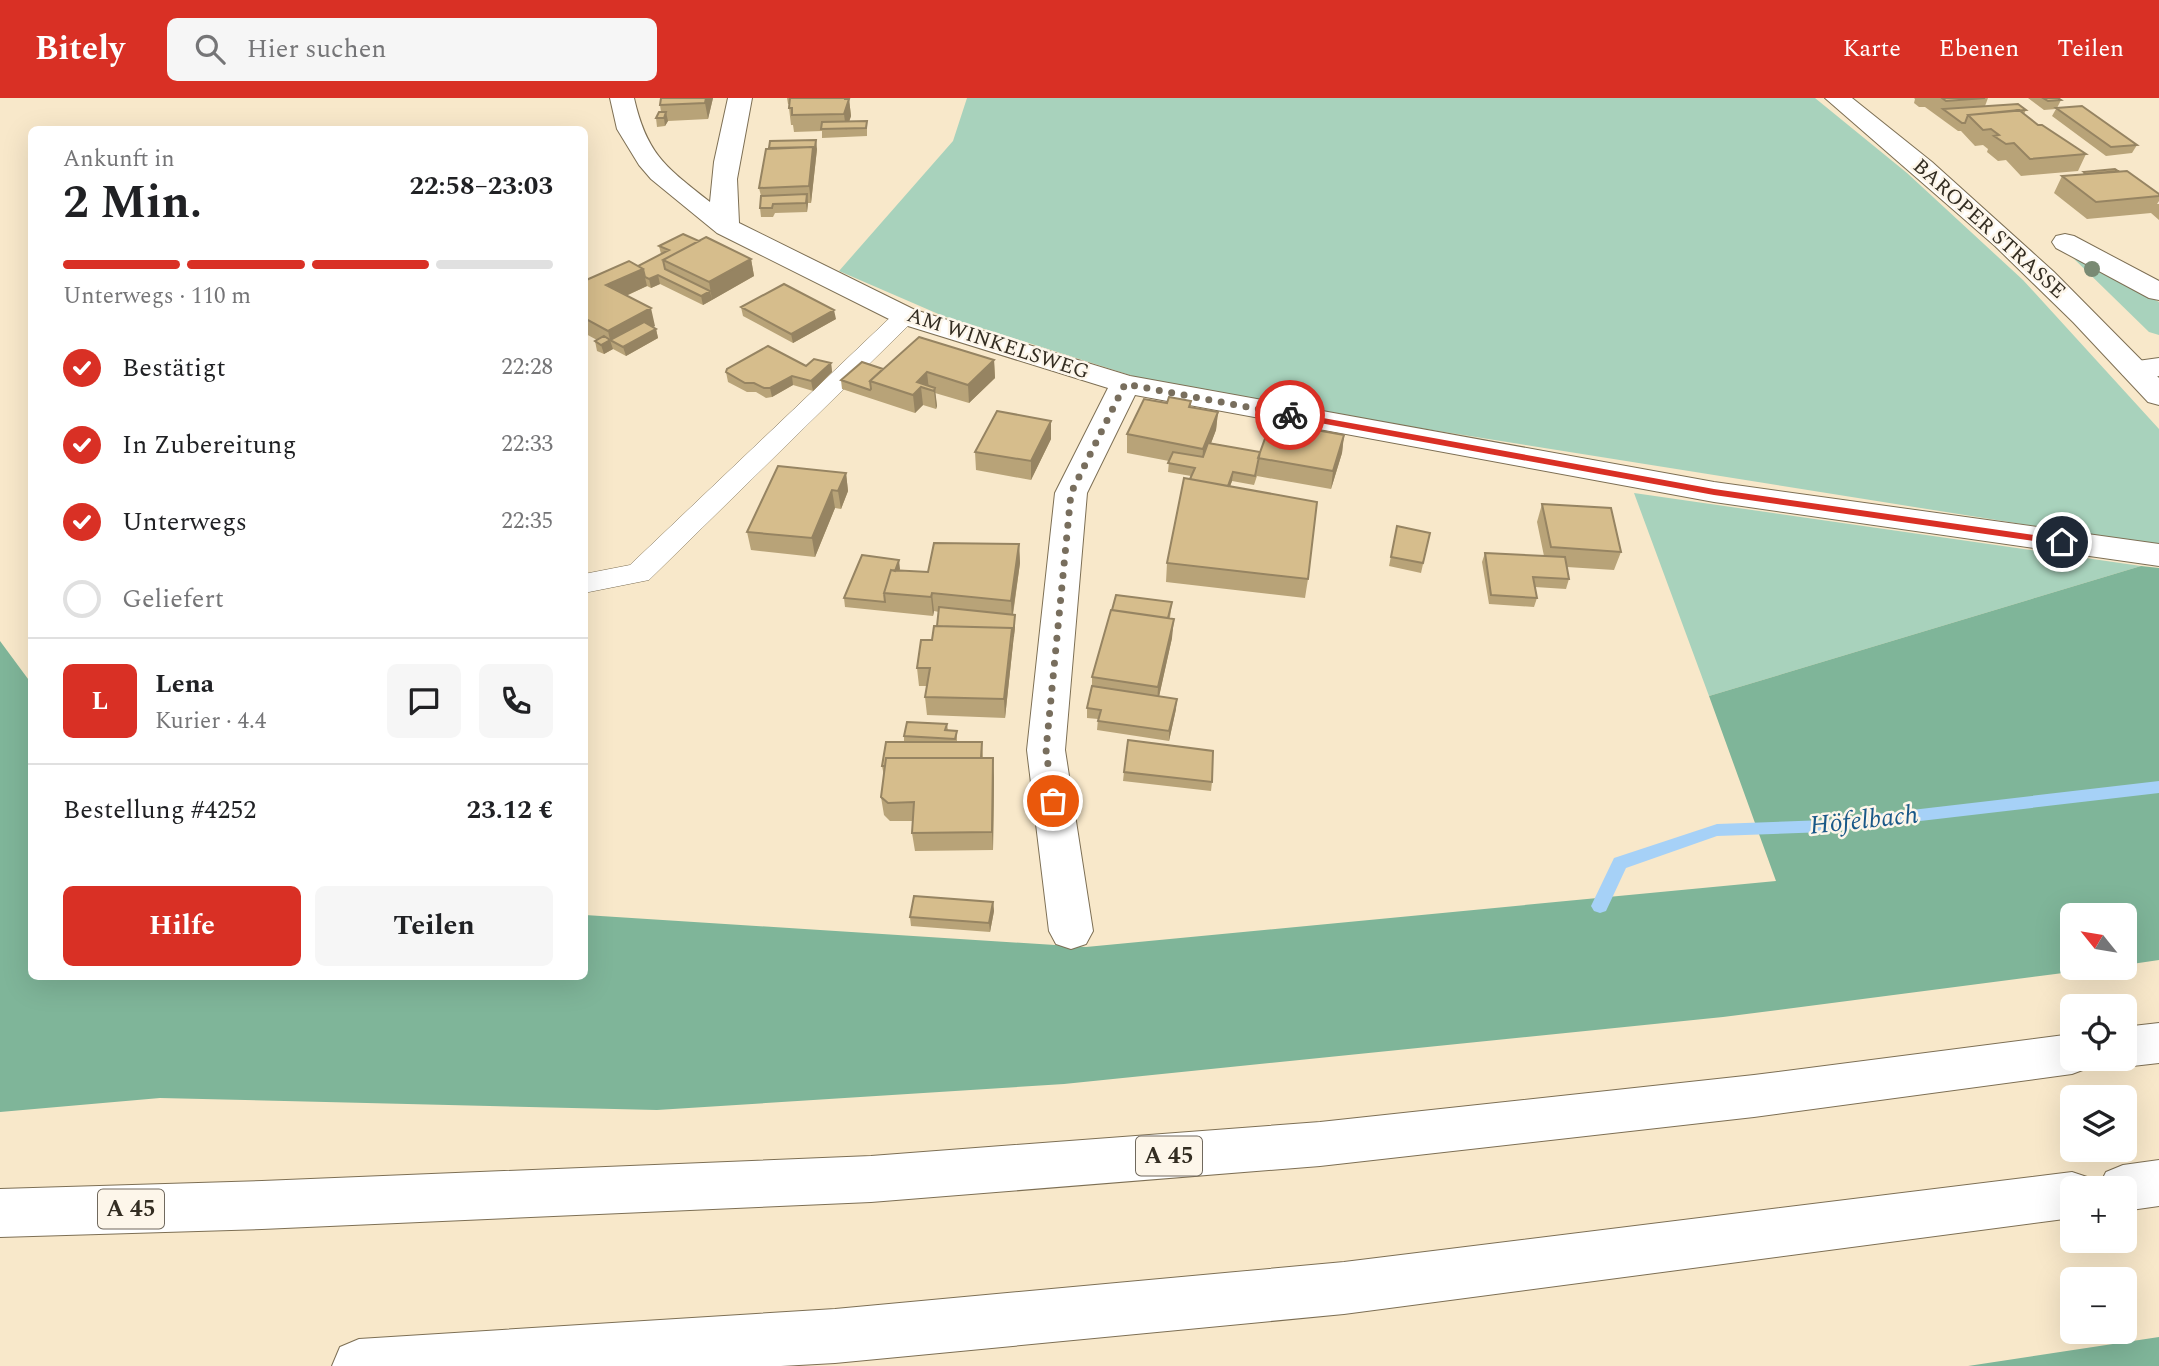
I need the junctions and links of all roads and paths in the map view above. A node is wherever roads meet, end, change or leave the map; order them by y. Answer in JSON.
{"nodes":[{"id":1,"x":622,"y":98,"type":"edge"},
{"id":2,"x":740,"y":98,"type":"edge"},
{"id":3,"x":1837,"y":98,"type":"edge"},
{"id":4,"x":726,"y":227,"type":"junction"},
{"id":5,"x":2065,"y":242,"type":"dead end"},
{"id":6,"x":2159,"y":292,"type":"edge"},
{"id":7,"x":905,"y":316,"type":"junction"},
{"id":8,"x":2147,"y":368,"type":"edge"},
{"id":9,"x":1125,"y":384,"type":"junction"},
{"id":10,"x":2159,"y":396,"type":"edge"},
{"id":11,"x":2159,"y":555,"type":"edge"},
{"id":12,"x":588,"y":583,"type":"edge"},
{"id":13,"x":1071,"y":931,"type":"dead end"},
{"id":14,"x":2159,"y":1043,"type":"edge"},
{"id":15,"x":2137,"y":1046,"type":"edge"},
{"id":16,"x":2060,"y":1056,"type":"edge"},
{"id":17,"x":2159,"y":1183,"type":"edge"},
{"id":18,"x":2137,"y":1186,"type":"edge"},
{"id":19,"x":2060,"y":1197,"type":"edge"},
{"id":20,"x":0,"y":1213,"type":"edge"},
{"id":21,"x":359,"y":1366,"type":"edge"}],
"edges":[{"from":1,"to":4,"type":"main road","name":"AM WINKELSWEG"},
{"from":2,"to":4,"type":"main road"},
{"from":3,"to":8,"type":"main road","name":"BAROPER STRASSE"},
{"from":4,"to":7,"type":"main road","name":"AM WINKELSWEG"},
{"from":5,"to":6,"type":"main road","name":"BAROPER STRASSE"},
{"from":7,"to":9,"type":"main road","name":"AM WINKELSWEG"},
{"from":7,"to":12,"type":"lane"},
{"from":8,"to":10,"type":"main road","name":"BAROPER STRASSE"},
{"from":9,"to":11,"type":"main road","name":"AM WINKELSWEG"},
{"from":9,"to":13,"type":"main road"},
{"from":14,"to":15,"type":"main road"},
{"from":16,"to":20,"type":"main road","number":"A 45"},
{"from":17,"to":18,"type":"main road"},
{"from":19,"to":21,"type":"main road"}]}
